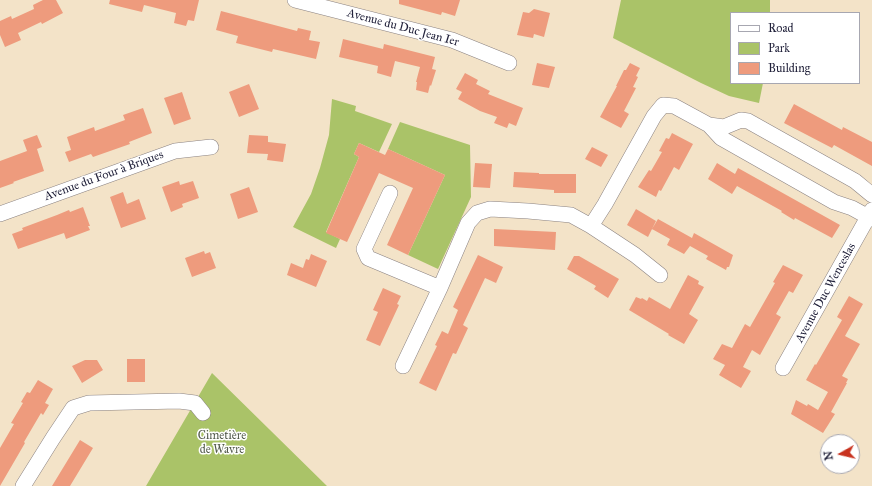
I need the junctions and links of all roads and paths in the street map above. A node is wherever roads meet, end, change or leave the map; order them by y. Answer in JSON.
{"nodes":[{"id":1,"x":295,"y":0,"type":"edge"},
{"id":2,"x":508,"y":63,"type":"dead end"},
{"id":3,"x":709,"y":125,"type":"junction"},
{"id":4,"x":211,"y":147,"type":"dead end"},
{"id":5,"x":390,"y":193,"type":"dead end"},
{"id":6,"x":872,"y":195,"type":"edge"},
{"id":7,"x":0,"y":214,"type":"edge"},
{"id":8,"x":871,"y":215,"type":"edge"},
{"id":9,"x":591,"y":226,"type":"junction"},
{"id":10,"x":660,"y":275,"type":"dead end"},
{"id":11,"x":440,"y":288,"type":"junction"},
{"id":12,"x":403,"y":366,"type":"dead end"},
{"id":13,"x":783,"y":368,"type":"dead end"},
{"id":14,"x":199,"y":408,"type":"dead end"},
{"id":15,"x":23,"y":486,"type":"edge"}],
"edges":[{"from":1,"to":2,"type":"street","name":"Avenue du Duc Jean Ier"},
{"from":3,"to":6,"type":"street"},
{"from":3,"to":8,"type":"street"},
{"from":3,"to":9,"type":"street"},
{"from":4,"to":7,"type":"street","name":"Avenue du Four à Briques"},
{"from":5,"to":11,"type":"street"},
{"from":8,"to":13,"type":"street","name":"Avenue Duc Wenceslas"},
{"from":9,"to":10,"type":"street"},
{"from":9,"to":11,"type":"street"},
{"from":11,"to":12,"type":"street"},
{"from":14,"to":15,"type":"street"}]}
